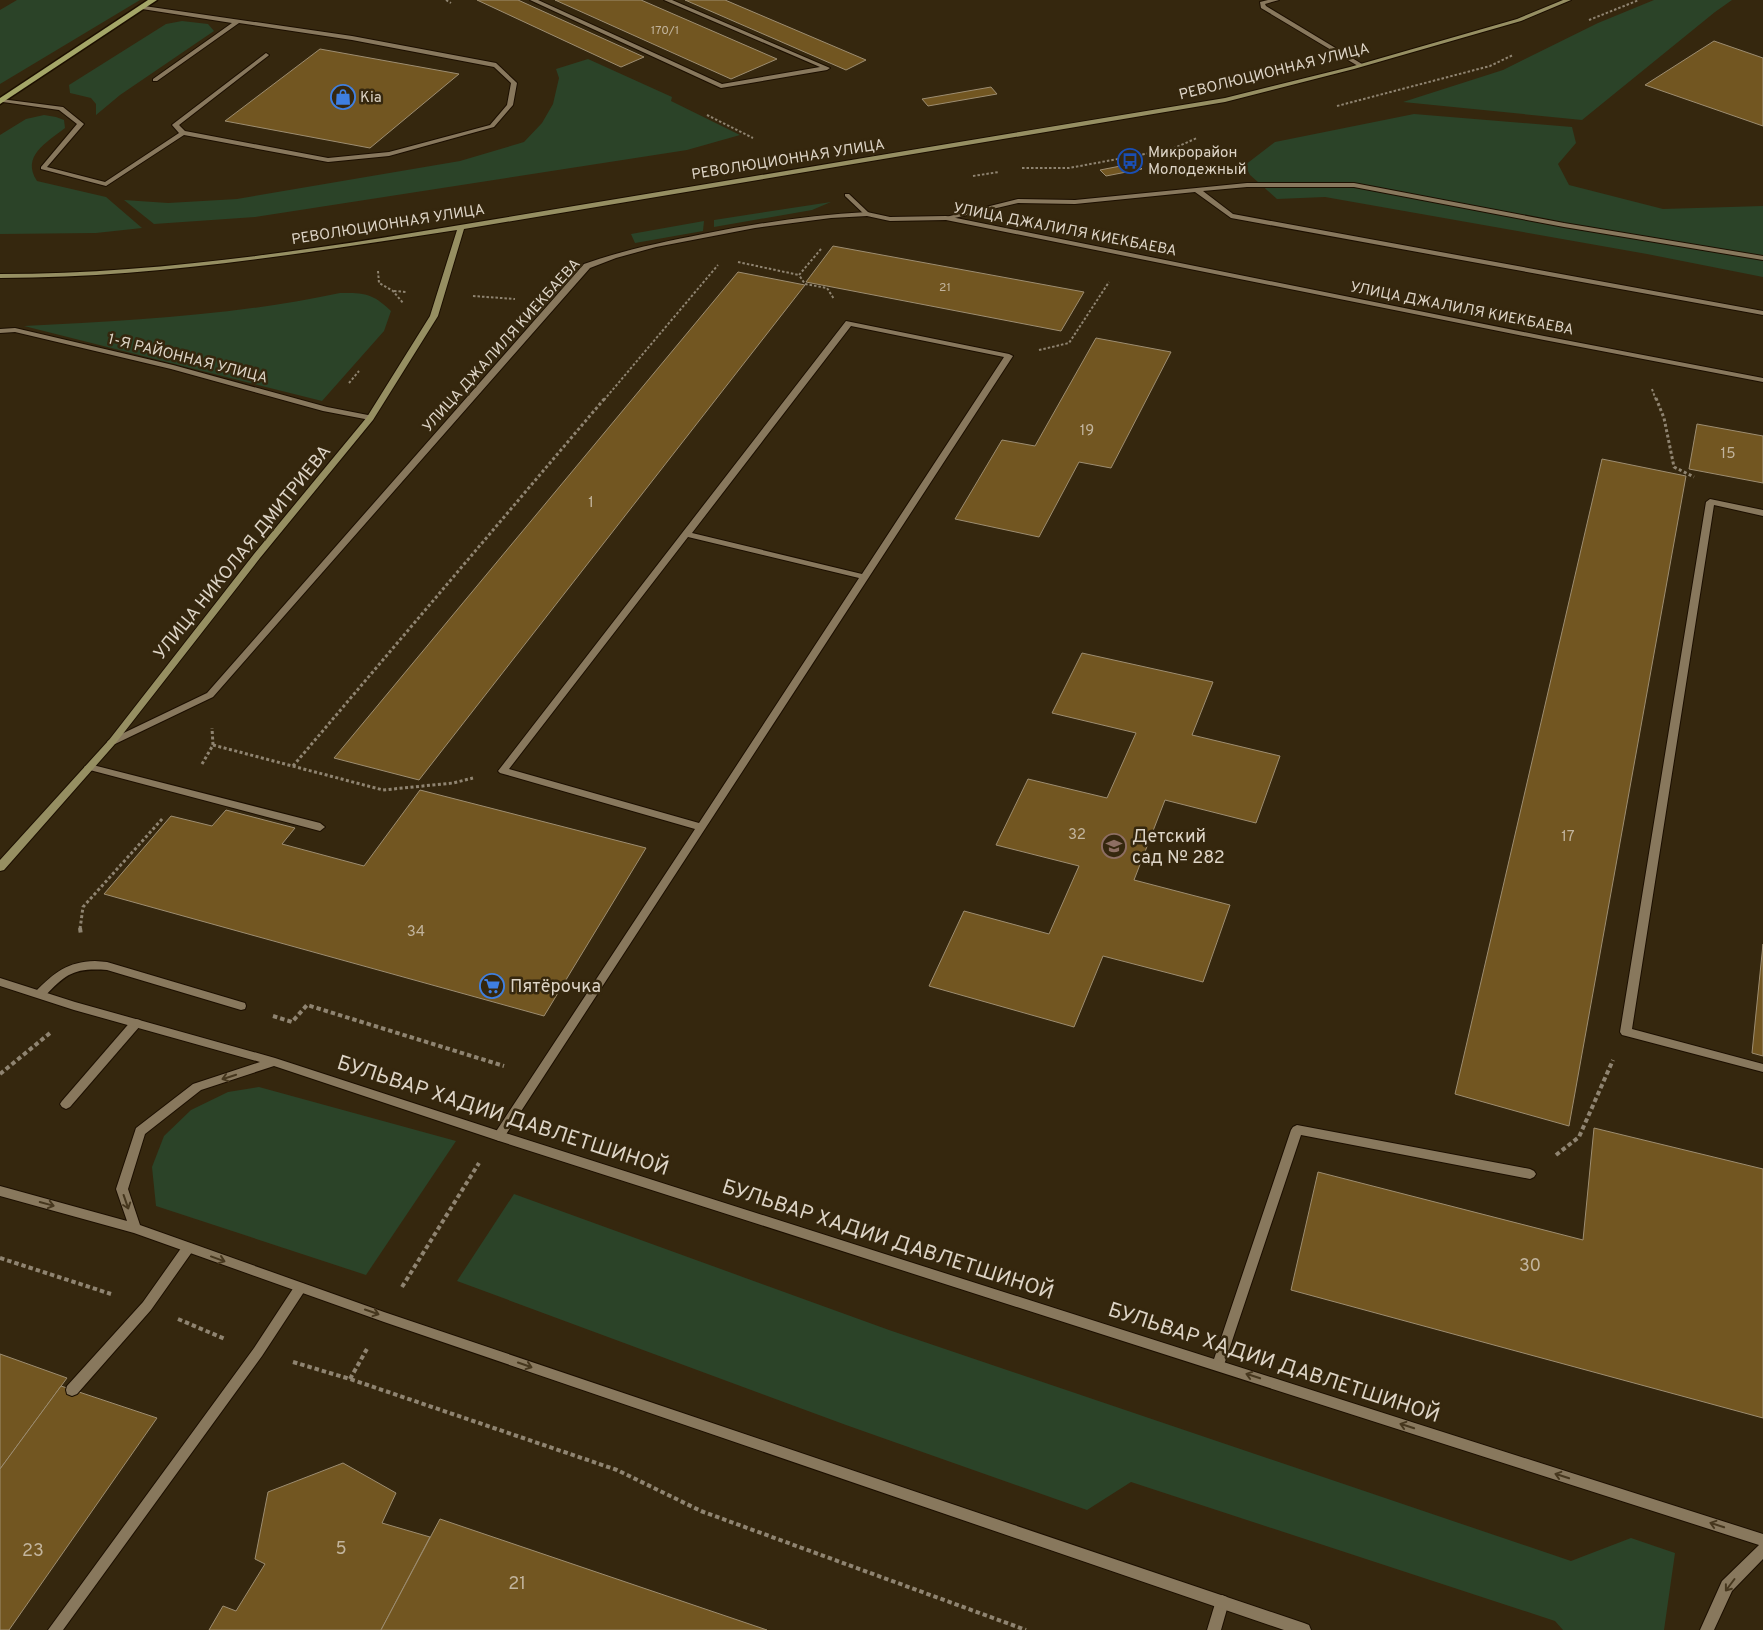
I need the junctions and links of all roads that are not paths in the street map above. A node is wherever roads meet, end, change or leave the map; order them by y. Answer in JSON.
{"nodes":[{"id":1,"x":153,"y":0,"type":"edge"},
{"id":2,"x":533,"y":0,"type":"edge"},
{"id":3,"x":667,"y":0,"type":"edge"},
{"id":4,"x":1276,"y":0,"type":"edge"},
{"id":5,"x":1568,"y":0,"type":"edge"},
{"id":6,"x":144,"y":8,"type":"junction"},
{"id":7,"x":238,"y":21,"type":"junction"},
{"id":8,"x":266,"y":54,"type":"dead end"},
{"id":9,"x":1360,"y":65,"type":"junction"},
{"id":10,"x":155,"y":80,"type":"dead end"},
{"id":11,"x":2,"y":101,"type":"edge"},
{"id":12,"x":183,"y":133,"type":"junction"},
{"id":13,"x":1198,"y":191,"type":"junction"},
{"id":14,"x":847,"y":195,"type":"dead end"},
{"id":15,"x":867,"y":214,"type":"junction"},
{"id":16,"x":946,"y":218,"type":"junction"},
{"id":17,"x":460,"y":227,"type":"junction"},
{"id":18,"x":1763,"y":258,"type":"edge"},
{"id":19,"x":0,"y":276,"type":"edge"},
{"id":20,"x":1763,"y":313,"type":"edge"},
{"id":21,"x":0,"y":331,"type":"edge"},
{"id":22,"x":1763,"y":380,"type":"edge"},
{"id":23,"x":370,"y":418,"type":"junction"},
{"id":24,"x":1763,"y":512,"type":"edge"},
{"id":25,"x":686,"y":534,"type":"junction"},
{"id":26,"x":865,"y":577,"type":"junction"},
{"id":27,"x":112,"y":742,"type":"junction"},
{"id":28,"x":89,"y":768,"type":"junction"},
{"id":29,"x":320,"y":827,"type":"dead end"},
{"id":30,"x":701,"y":827,"type":"junction"},
{"id":31,"x":0,"y":867,"type":"edge"},
{"id":32,"x":0,"y":982,"type":"edge"},
{"id":33,"x":40,"y":994,"type":"junction"},
{"id":34,"x":241,"y":1006,"type":"road end"},
{"id":35,"x":136,"y":1024,"type":"junction"},
{"id":36,"x":275,"y":1062,"type":"junction"},
{"id":37,"x":1763,"y":1068,"type":"edge"},
{"id":38,"x":66,"y":1104,"type":"dead end"},
{"id":39,"x":498,"y":1135,"type":"junction"},
{"id":40,"x":1530,"y":1174,"type":"road end"},
{"id":41,"x":0,"y":1191,"type":"edge"},
{"id":42,"x":135,"y":1228,"type":"junction"},
{"id":43,"x":188,"y":1248,"type":"junction"},
{"id":44,"x":300,"y":1288,"type":"junction"},
{"id":45,"x":1218,"y":1365,"type":"junction"},
{"id":46,"x":72,"y":1390,"type":"dead end"},
{"id":47,"x":1763,"y":1540,"type":"edge"},
{"id":48,"x":1763,"y":1550,"type":"edge"},
{"id":49,"x":1222,"y":1602,"type":"junction"},
{"id":50,"x":56,"y":1630,"type":"edge"},
{"id":51,"x":1214,"y":1630,"type":"edge"},
{"id":52,"x":1304,"y":1630,"type":"edge"},
{"id":53,"x":1707,"y":1630,"type":"edge"}],
"edges":[{"from":1,"to":6,"type":"main road"},
{"from":2,"to":3,"type":"street"},
{"from":4,"to":9,"type":"street"},
{"from":5,"to":9,"type":"main road","name":"РЕВОЛЮЦИОННАЯ УЛИЦА"},
{"from":6,"to":7,"type":"street"},
{"from":6,"to":11,"type":"main road"},
{"from":7,"to":10,"type":"street"},
{"from":7,"to":12,"type":"street"},
{"from":8,"to":12,"type":"street"},
{"from":9,"to":17,"type":"main road","name":"РЕВОЛЮЦИОННАЯ УЛИЦА"},
{"from":11,"to":12,"type":"street"},
{"from":13,"to":16,"type":"street"},
{"from":13,"to":18,"type":"street"},
{"from":13,"to":20,"type":"street"},
{"from":14,"to":15,"type":"street"},
{"from":15,"to":16,"type":"street","name":"УЛИЦА ДЖАЛИЛЯ КИЕКБАЕВА"},
{"from":15,"to":27,"type":"street","name":"УЛИЦА ДЖАЛИЛЯ КИЕКБАЕВА"},
{"from":16,"to":22,"type":"street","name":"УЛИЦА ДЖАЛИЛЯ КИЕКБАЕВА"},
{"from":17,"to":19,"type":"main road","name":"РЕВОЛЮЦИОННАЯ УЛИЦА"},
{"from":17,"to":23,"type":"main road","name":"УЛИЦА НИКОЛАЯ ДМИТРИЕВА"},
{"from":21,"to":23,"type":"street","name":"1-Я РАЙОННАЯ УЛИЦА"},
{"from":23,"to":27,"type":"main road","name":"УЛИЦА НИКОЛАЯ ДМИТРИЕВА"},
{"from":24,"to":37,"type":"street"},
{"from":25,"to":26,"type":"street"},
{"from":25,"to":26,"type":"street"},
{"from":25,"to":30,"type":"street"},
{"from":26,"to":30,"type":"street"},
{"from":27,"to":28,"type":"main road","name":"УЛИЦА НИКОЛАЯ ДМИТРИЕВА"},
{"from":28,"to":29,"type":"street"},
{"from":28,"to":31,"type":"main road","name":"УЛИЦА НИКОЛАЯ ДМИТРИЕВА"},
{"from":30,"to":39,"type":"street"},
{"from":32,"to":33,"type":"street","name":"БУЛЬВАР ХАДИИ ДАВЛЕТШИНОЙ"},
{"from":33,"to":34,"type":"street"},
{"from":33,"to":35,"type":"street","name":"БУЛЬВАР ХАДИИ ДАВЛЕТШИНОЙ"},
{"from":35,"to":36,"type":"street","name":"БУЛЬВАР ХАДИИ ДАВЛЕТШИНОЙ"},
{"from":35,"to":38,"type":"street"},
{"from":36,"to":39,"type":"street","name":"БУЛЬВАР ХАДИИ ДАВЛЕТШИНОЙ"},
{"from":36,"to":42,"type":"street","one_way":true},
{"from":39,"to":45,"type":"street","name":"БУЛЬВАР ХАДИИ ДАВЛЕТШИНОЙ"},
{"from":40,"to":45,"type":"street"},
{"from":41,"to":42,"type":"street","one_way":true},
{"from":42,"to":43,"type":"street"},
{"from":43,"to":44,"type":"street","one_way":true},
{"from":43,"to":46,"type":"street"},
{"from":44,"to":49,"type":"street","one_way":true},
{"from":44,"to":50,"type":"street"},
{"from":47,"to":45,"type":"street","name":"БУЛЬВАР ХАДИИ ДАВЛЕТШИНОЙ","one_way":true},
{"from":48,"to":53,"type":"street","one_way":true},
{"from":49,"to":51,"type":"street"},
{"from":49,"to":52,"type":"street"}]}
